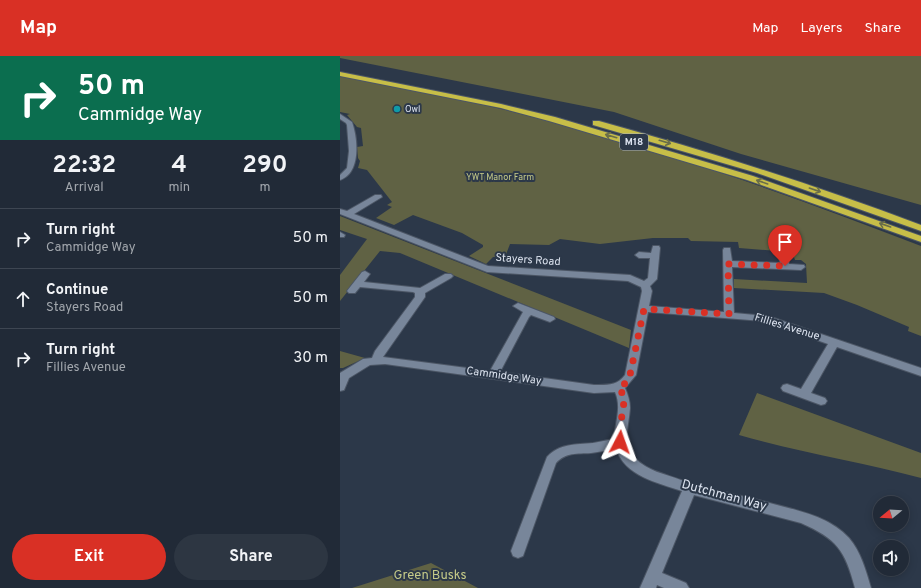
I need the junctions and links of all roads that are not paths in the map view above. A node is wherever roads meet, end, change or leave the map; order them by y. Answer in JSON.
{"nodes":[{"id":1,"x":340,"y":70,"type":"edge"},
{"id":2,"x":340,"y":74,"type":"edge"},
{"id":3,"x":340,"y":116,"type":"edge"},
{"id":4,"x":340,"y":178,"type":"edge"},
{"id":5,"x":378,"y":197,"type":"dead end"},
{"id":6,"x":343,"y":212,"type":"edge"},
{"id":7,"x":921,"y":228,"type":"edge"},
{"id":8,"x":921,"y":239,"type":"edge"},
{"id":9,"x":727,"y":250,"type":"dead end"},
{"id":10,"x":783,"y":254,"type":"dead end"},
{"id":11,"x":640,"y":255,"type":"dead end"},
{"id":12,"x":728,"y":264,"type":"junction"},
{"id":13,"x":785,"y":266,"type":"junction"},
{"id":14,"x":801,"y":267,"type":"dead end"},
{"id":15,"x":365,"y":274,"type":"dead end"},
{"id":16,"x":448,"y":276,"type":"dead end"},
{"id":17,"x":645,"y":285,"type":"junction"},
{"id":18,"x":420,"y":292,"type":"junction"},
{"id":19,"x":518,"y":306,"type":"dead end"},
{"id":20,"x":644,"y":309,"type":"junction"},
{"id":21,"x":530,"y":311,"type":"junction"},
{"id":22,"x":729,"y":314,"type":"junction"},
{"id":23,"x":550,"y":320,"type":"dead end"},
{"id":24,"x":834,"y":342,"type":"junction"},
{"id":25,"x":377,"y":360,"type":"junction"},
{"id":26,"x":921,"y":372,"type":"edge"},
{"id":27,"x":493,"y":374,"type":"junction"},
{"id":28,"x":342,"y":375,"type":"edge"},
{"id":29,"x":340,"y":387,"type":"edge"},
{"id":30,"x":619,"y":387,"type":"junction"},
{"id":31,"x":787,"y":388,"type":"dead end"},
{"id":32,"x":804,"y":394,"type":"junction"},
{"id":33,"x":821,"y":401,"type":"dead end"},
{"id":34,"x":620,"y":442,"type":"junction"},
{"id":35,"x":690,"y":488,"type":"junction"},
{"id":36,"x":518,"y":551,"type":"dead end"},
{"id":37,"x":650,"y":582,"type":"edge"},
{"id":38,"x":681,"y":588,"type":"edge"},
{"id":39,"x":863,"y":588,"type":"edge"}],
"edges":[{"from":1,"to":7,"type":"highway","number":"M18","one_way":true},
{"from":8,"to":2,"type":"highway","number":"M18","one_way":true},
{"from":3,"to":4,"type":"street"},
{"from":5,"to":6,"type":"street"},
{"from":6,"to":17,"type":"street","name":"Stayers Road"},
{"from":9,"to":12,"type":"street"},
{"from":10,"to":13,"type":"street"},
{"from":11,"to":17,"type":"street"},
{"from":12,"to":13,"type":"street"},
{"from":12,"to":22,"type":"street"},
{"from":13,"to":14,"type":"street"},
{"from":15,"to":18,"type":"street"},
{"from":16,"to":18,"type":"street"},
{"from":17,"to":20,"type":"street"},
{"from":18,"to":25,"type":"street"},
{"from":19,"to":21,"type":"street"},
{"from":20,"to":22,"type":"street","name":"Fillies Avenue"},
{"from":20,"to":30,"type":"street"},
{"from":21,"to":23,"type":"street"},
{"from":21,"to":27,"type":"street"},
{"from":22,"to":24,"type":"street","name":"Fillies Avenue"},
{"from":24,"to":26,"type":"street","name":"Fillies Avenue"},
{"from":24,"to":32,"type":"street","name":"Fillies Avenue"},
{"from":25,"to":27,"type":"street","name":"Cammidge Way"},
{"from":25,"to":28,"type":"street","name":"Cammidge Way"},
{"from":27,"to":30,"type":"street","name":"Cammidge Way"},
{"from":28,"to":29,"type":"street"},
{"from":30,"to":34,"type":"street","name":"Dutchman Way"},
{"from":31,"to":32,"type":"street"},
{"from":32,"to":33,"type":"street"},
{"from":34,"to":35,"type":"street","name":"Dutchman Way"},
{"from":34,"to":36,"type":"street"},
{"from":35,"to":37,"type":"street"},
{"from":35,"to":39,"type":"street","name":"Dutchman Way"},
{"from":37,"to":38,"type":"street"}]}
